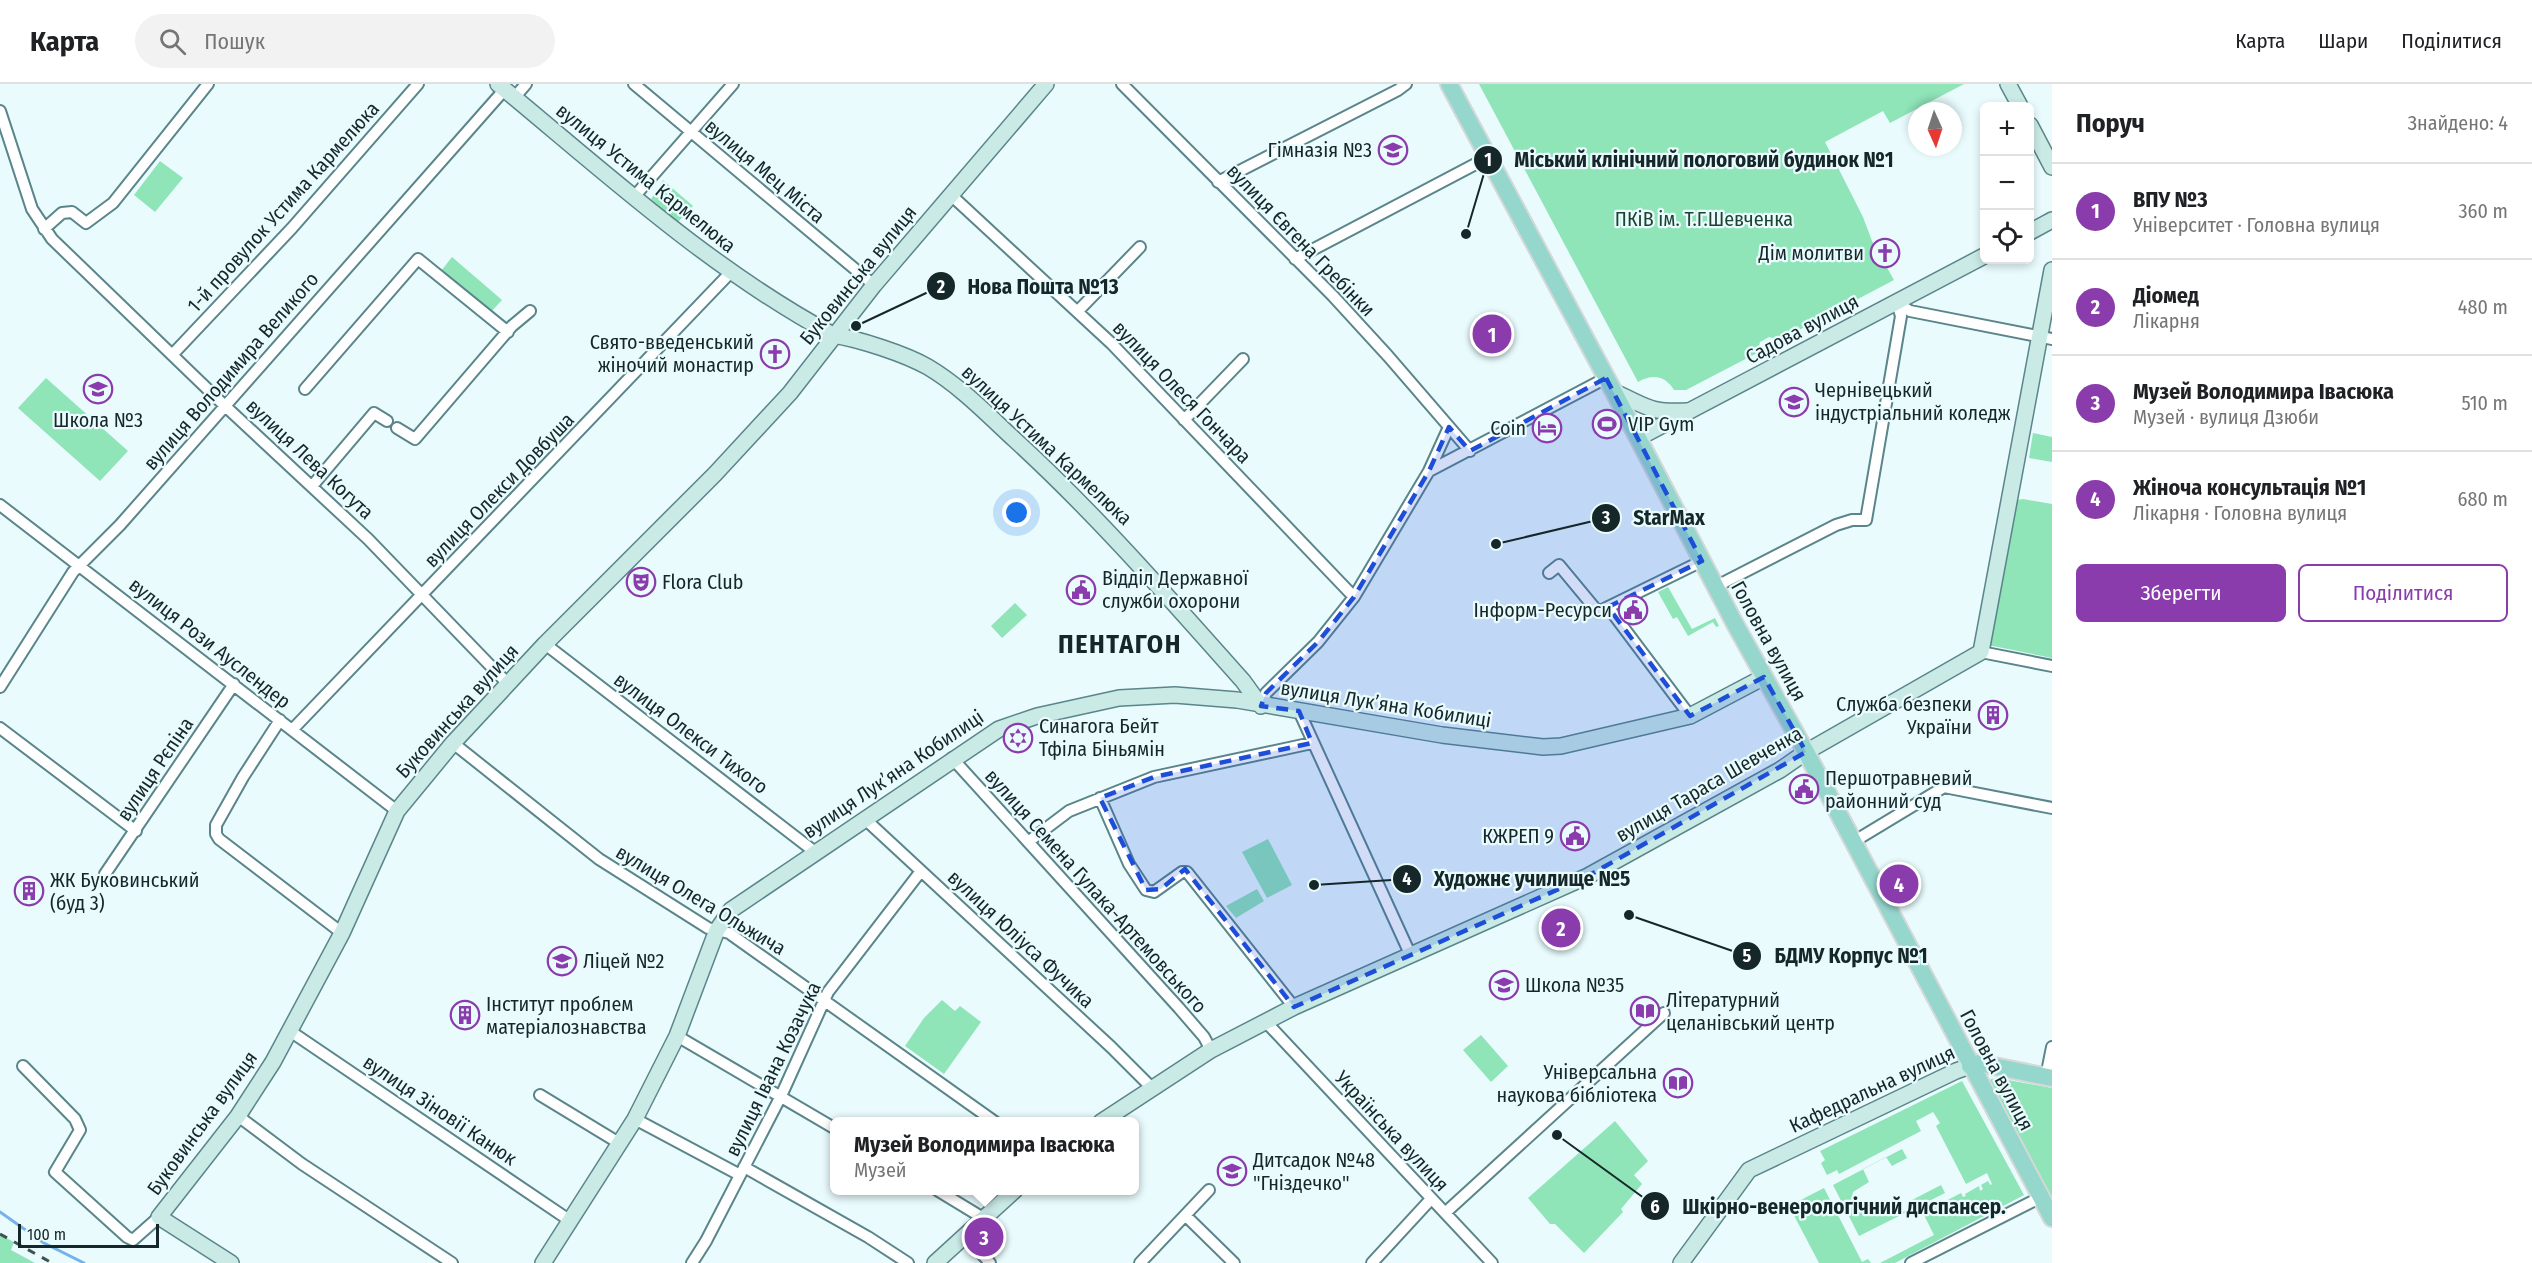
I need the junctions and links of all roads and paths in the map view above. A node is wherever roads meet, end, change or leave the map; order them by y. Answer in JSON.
{"nodes":[{"id":1,"x":208,"y":84,"type":"edge"},
{"id":2,"x":418,"y":84,"type":"edge"},
{"id":3,"x":526,"y":84,"type":"edge"},
{"id":4,"x":634,"y":84,"type":"edge"},
{"id":5,"x":733,"y":84,"type":"edge"},
{"id":6,"x":1046,"y":84,"type":"edge"},
{"id":7,"x":1122,"y":84,"type":"edge"},
{"id":8,"x":1406,"y":84,"type":"edge"},
{"id":9,"x":1449,"y":84,"type":"edge"},
{"id":10,"x":2008,"y":84,"type":"edge"},
{"id":11,"x":506,"y":90,"type":"edge"},
{"id":12,"x":2018,"y":102,"type":"edge"},
{"id":13,"x":0,"y":111,"type":"edge"},
{"id":14,"x":691,"y":132,"type":"junction"},
{"id":15,"x":2034,"y":133,"type":"edge"},
{"id":16,"x":1487,"y":158,"type":"junction"},
{"id":17,"x":2052,"y":167,"type":"edge"},
{"id":18,"x":1218,"y":182,"type":"junction"},
{"id":19,"x":951,"y":195,"type":"junction"},
{"id":20,"x":633,"y":198,"type":"junction"},
{"id":21,"x":2052,"y":220,"type":"edge"},
{"id":22,"x":44,"y":229,"type":"junction"},
{"id":23,"x":2034,"y":230,"type":"edge"},
{"id":24,"x":1140,"y":247,"type":"dead end"},
{"id":25,"x":1980,"y":258,"type":"edge"},
{"id":26,"x":1295,"y":259,"type":"junction"},
{"id":27,"x":2052,"y":270,"type":"edge"},
{"id":28,"x":731,"y":272,"type":"junction"},
{"id":29,"x":874,"y":285,"type":"junction"},
{"id":30,"x":1896,"y":303,"type":"junction"},
{"id":31,"x":530,"y":311,"type":"dead end"},
{"id":32,"x":1078,"y":311,"type":"junction"},
{"id":33,"x":508,"y":333,"type":"junction"},
{"id":34,"x":833,"y":335,"type":"junction"},
{"id":35,"x":2046,"y":338,"type":"edge"},
{"id":36,"x":173,"y":354,"type":"junction"},
{"id":37,"x":1243,"y":359,"type":"dead end"},
{"id":38,"x":1610,"y":385,"type":"junction"},
{"id":39,"x":305,"y":389,"type":"dead end"},
{"id":40,"x":224,"y":405,"type":"junction"},
{"id":41,"x":1650,"y":410,"type":"junction"},
{"id":42,"x":1693,"y":410,"type":"junction"},
{"id":43,"x":1184,"y":420,"type":"junction"},
{"id":44,"x":387,"y":421,"type":"dead end"},
{"id":45,"x":1449,"y":427,"type":"junction"},
{"id":46,"x":397,"y":428,"type":"dead end"},
{"id":47,"x":1636,"y":434,"type":"junction"},
{"id":48,"x":1470,"y":451,"type":"junction"},
{"id":49,"x":1429,"y":471,"type":"junction"},
{"id":50,"x":313,"y":485,"type":"junction"},
{"id":51,"x":0,"y":505,"type":"edge"},
{"id":52,"x":1702,"y":561,"type":"junction"},
{"id":53,"x":81,"y":566,"type":"junction"},
{"id":54,"x":1548,"y":573,"type":"dead end"},
{"id":55,"x":1715,"y":587,"type":"junction"},
{"id":56,"x":424,"y":595,"type":"junction"},
{"id":57,"x":1354,"y":597,"type":"junction"},
{"id":58,"x":1608,"y":607,"type":"junction"},
{"id":59,"x":545,"y":644,"type":"junction"},
{"id":60,"x":1981,"y":652,"type":"junction"},
{"id":61,"x":2052,"y":666,"type":"edge"},
{"id":62,"x":1764,"y":677,"type":"junction"},
{"id":63,"x":234,"y":684,"type":"junction"},
{"id":64,"x":508,"y":684,"type":"junction"},
{"id":65,"x":0,"y":687,"type":"edge"},
{"id":66,"x":1262,"y":706,"type":"junction"},
{"id":67,"x":1299,"y":711,"type":"junction"},
{"id":68,"x":1690,"y":716,"type":"junction"},
{"id":69,"x":280,"y":720,"type":"junction"},
{"id":70,"x":0,"y":728,"type":"edge"},
{"id":71,"x":292,"y":730,"type":"junction"},
{"id":72,"x":453,"y":742,"type":"junction"},
{"id":73,"x":1312,"y":743,"type":"junction"},
{"id":74,"x":1806,"y":752,"type":"junction"},
{"id":75,"x":952,"y":758,"type":"junction"},
{"id":76,"x":1100,"y":798,"type":"junction"},
{"id":77,"x":2052,"y":808,"type":"edge"},
{"id":78,"x":397,"y":811,"type":"junction"},
{"id":79,"x":865,"y":819,"type":"junction"},
{"id":80,"x":136,"y":831,"type":"junction"},
{"id":81,"x":1028,"y":842,"type":"junction"},
{"id":82,"x":1853,"y":842,"type":"junction"},
{"id":83,"x":815,"y":852,"type":"junction"},
{"id":84,"x":921,"y":871,"type":"junction"},
{"id":85,"x":105,"y":874,"type":"dead end"},
{"id":86,"x":717,"y":930,"type":"junction"},
{"id":87,"x":342,"y":933,"type":"junction"},
{"id":88,"x":1411,"y":956,"type":"junction"},
{"id":89,"x":825,"y":1000,"type":"junction"},
{"id":90,"x":1294,"y":1007,"type":"junction"},
{"id":91,"x":1664,"y":1013,"type":"dead end"},
{"id":92,"x":1266,"y":1022,"type":"junction"},
{"id":93,"x":290,"y":1031,"type":"junction"},
{"id":94,"x":677,"y":1035,"type":"junction"},
{"id":95,"x":2052,"y":1047,"type":"edge"},
{"id":96,"x":1210,"y":1050,"type":"junction"},
{"id":97,"x":23,"y":1066,"type":"dead end"},
{"id":98,"x":1970,"y":1066,"type":"junction"},
{"id":99,"x":2049,"y":1077,"type":"edge"},
{"id":100,"x":1151,"y":1087,"type":"junction"},
{"id":101,"x":540,"y":1095,"type":"dead end"},
{"id":102,"x":781,"y":1096,"type":"junction"},
{"id":103,"x":238,"y":1116,"type":"junction"},
{"id":104,"x":988,"y":1117,"type":"edge"},
{"id":105,"x":1108,"y":1117,"type":"edge"},
{"id":106,"x":635,"y":1119,"type":"junction"},
{"id":107,"x":830,"y":1126,"type":"edge"},
{"id":108,"x":620,"y":1143,"type":"junction"},
{"id":109,"x":742,"y":1171,"type":"junction"},
{"id":110,"x":1209,"y":1190,"type":"dead end"},
{"id":111,"x":944,"y":1195,"type":"edge"},
{"id":112,"x":1010,"y":1195,"type":"edge"},
{"id":113,"x":1431,"y":1199,"type":"junction"},
{"id":114,"x":2048,"y":1209,"type":"edge"},
{"id":115,"x":1445,"y":1213,"type":"junction"},
{"id":116,"x":1186,"y":1216,"type":"junction"},
{"id":117,"x":159,"y":1217,"type":"junction"},
{"id":118,"x":983,"y":1218,"type":"junction"},
{"id":119,"x":569,"y":1220,"type":"junction"},
{"id":120,"x":964,"y":1235,"type":"junction"},
{"id":121,"x":231,"y":1263,"type":"edge"},
{"id":122,"x":452,"y":1263,"type":"edge"},
{"id":123,"x":543,"y":1263,"type":"edge"},
{"id":124,"x":692,"y":1263,"type":"edge"},
{"id":125,"x":908,"y":1263,"type":"edge"},
{"id":126,"x":935,"y":1263,"type":"edge"},
{"id":127,"x":990,"y":1263,"type":"edge"},
{"id":128,"x":1140,"y":1263,"type":"edge"},
{"id":129,"x":1234,"y":1263,"type":"edge"},
{"id":130,"x":1372,"y":1263,"type":"edge"},
{"id":131,"x":1492,"y":1263,"type":"edge"},
{"id":132,"x":1681,"y":1263,"type":"edge"},
{"id":133,"x":1911,"y":1263,"type":"edge"}],
"edges":[{"from":1,"to":22,"type":"street"},
{"from":2,"to":36,"type":"street","name":"1-й провулок Устима Кармелюка"},
{"from":3,"to":11,"type":"street","name":"вулиця Володимира Великого"},
{"from":4,"to":14,"type":"street","name":"вулиця Мец Міста"},
{"from":5,"to":14,"type":"street"},
{"from":6,"to":19,"type":"street","name":"Буковинська вулиця"},
{"from":7,"to":18,"type":"street","name":"вулиця Євгена Гребінки"},
{"from":8,"to":18,"type":"street"},
{"from":9,"to":16,"type":"main road","name":"Головна вулиця"},
{"from":10,"to":12,"type":"street"},
{"from":11,"to":20,"type":"street","name":"вулиця Устима Кармелюка"},
{"from":11,"to":40,"type":"street","name":"вулиця Володимира Великого"},
{"from":13,"to":22,"type":"street","name":"вулиця Лева Когута"},
{"from":14,"to":20,"type":"street"},
{"from":14,"to":29,"type":"street","name":"вулиця Мец Міста"},
{"from":15,"to":17,"type":"street"},
{"from":16,"to":26,"type":"street"},
{"from":16,"to":38,"type":"main road","name":"Головна вулиця"},
{"from":18,"to":26,"type":"street","name":"вулиця Євгена Гребінки"},
{"from":19,"to":29,"type":"street","name":"Буковинська вулиця"},
{"from":19,"to":32,"type":"street","name":"вулиця Олеся Гончара"},
{"from":20,"to":28,"type":"street","name":"вулиця Устима Кармелюка"},
{"from":21,"to":23,"type":"street"},
{"from":22,"to":36,"type":"street","name":"вулиця Лева Когута"},
{"from":24,"to":32,"type":"street"},
{"from":25,"to":30,"type":"street","name":"Садова вулиця"},
{"from":26,"to":45,"type":"street","name":"вулиця Євгена Гребінки"},
{"from":27,"to":35,"type":"street"},
{"from":28,"to":34,"type":"street","name":"вулиця Устима Кармелюка"},
{"from":28,"to":56,"type":"street","name":"вулиця Олекси Довбуша"},
{"from":29,"to":34,"type":"street","name":"Буковинська вулиця"},
{"from":30,"to":35,"type":"street"},
{"from":30,"to":42,"type":"street","name":"Садова вулиця"},
{"from":30,"to":55,"type":"street"},
{"from":31,"to":33,"type":"street"},
{"from":32,"to":43,"type":"street","name":"вулиця Олеся Гончара"},
{"from":33,"to":39,"type":"street"},
{"from":33,"to":46,"type":"street"},
{"from":34,"to":59,"type":"street","name":"Буковинська вулиця"},
{"from":34,"to":66,"type":"street","name":"вулиця Устима Кармелюка"},
{"from":35,"to":60,"type":"street"},
{"from":36,"to":40,"type":"street","name":"вулиця Лева Когута"},
{"from":37,"to":43,"type":"street"},
{"from":38,"to":41,"type":"street"},
{"from":38,"to":47,"type":"main road","name":"Головна вулиця"},
{"from":38,"to":48,"type":"street"},
{"from":40,"to":50,"type":"street","name":"вулиця Лева Когута"},
{"from":40,"to":53,"type":"street","name":"вулиця Володимира Великого"},
{"from":41,"to":42,"type":"street"},
{"from":41,"to":47,"type":"street"},
{"from":42,"to":47,"type":"street","name":"Садова вулиця"},
{"from":43,"to":57,"type":"street","name":"вулиця Олеся Гончара"},
{"from":44,"to":50,"type":"street"},
{"from":45,"to":48,"type":"street","name":"вулиця Євгена Гребінки"},
{"from":45,"to":49,"type":"street"},
{"from":47,"to":52,"type":"main road","name":"Головна вулиця"},
{"from":48,"to":49,"type":"street"},
{"from":49,"to":57,"type":"street"},
{"from":50,"to":56,"type":"street","name":"вулиця Лева Когута"},
{"from":51,"to":53,"type":"street","name":"вулиця Рози Ауслендер"},
{"from":52,"to":55,"type":"main road","name":"Головна вулиця"},
{"from":52,"to":58,"type":"street"},
{"from":53,"to":63,"type":"street","name":"вулиця Рози Ауслендер"},
{"from":53,"to":65,"type":"street","name":"вулиця Володимира Великого"},
{"from":54,"to":58,"type":"street"},
{"from":55,"to":62,"type":"main road","name":"Головна вулиця"},
{"from":56,"to":64,"type":"street","name":"вулиця Лева Когута"},
{"from":56,"to":71,"type":"street","name":"вулиця Олекси Довбуша"},
{"from":57,"to":66,"type":"street"},
{"from":58,"to":68,"type":"street"},
{"from":59,"to":64,"type":"street","name":"Буковинська вулиця"},
{"from":59,"to":83,"type":"street","name":"вулиця Олекси Тихого"},
{"from":60,"to":61,"type":"street"},
{"from":60,"to":74,"type":"street","name":"вулиця Тараса Шевченка"},
{"from":62,"to":68,"type":"street","name":"вулиця Лукʼяна Кобилиці"},
{"from":62,"to":74,"type":"main road","name":"Головна вулиця"},
{"from":63,"to":69,"type":"street","name":"вулиця Рози Ауслендер"},
{"from":63,"to":80,"type":"street","name":"вулиця Рєпіна"},
{"from":64,"to":72,"type":"street","name":"Буковинська вулиця"},
{"from":66,"to":67,"type":"street","name":"вулиця Лукʼяна Кобилиці"},
{"from":66,"to":75,"type":"street","name":"вулиця Лукʼяна Кобилиці"},
{"from":67,"to":68,"type":"street","name":"вулиця Лукʼяна Кобилиці"},
{"from":67,"to":73,"type":"street"},
{"from":69,"to":71,"type":"street","name":"вулиця Рози Ауслендер"},
{"from":69,"to":87,"type":"street"},
{"from":70,"to":80,"type":"street"},
{"from":71,"to":78,"type":"street","name":"вулиця Рози Ауслендер"},
{"from":72,"to":78,"type":"street","name":"Буковинська вулиця"},
{"from":72,"to":86,"type":"street","name":"вулиця Олега Ольжича"},
{"from":73,"to":76,"type":"street"},
{"from":73,"to":88,"type":"street"},
{"from":74,"to":82,"type":"main road","name":"Головна вулиця"},
{"from":74,"to":88,"type":"street","name":"вулиця Тараса Шевченка"},
{"from":75,"to":79,"type":"street","name":"вулиця Лукʼяна Кобилиці"},
{"from":75,"to":81,"type":"street","name":"вулиця Семена Гулака-Артемовського"},
{"from":76,"to":81,"type":"street"},
{"from":76,"to":90,"type":"street"},
{"from":77,"to":82,"type":"street"},
{"from":78,"to":87,"type":"street","name":"Буковинська вулиця"},
{"from":79,"to":83,"type":"street","name":"вулиця Лукʼяна Кобилиці"},
{"from":79,"to":84,"type":"street","name":"вулиця Юліуса Фучика"},
{"from":80,"to":85,"type":"street","name":"вулиця Рєпіна"},
{"from":81,"to":96,"type":"street","name":"вулиця Семена Гулака-Артемовського"},
{"from":82,"to":98,"type":"main road","name":"Головна вулиця"},
{"from":83,"to":86,"type":"street","name":"вулиця Лукʼяна Кобилиці"},
{"from":84,"to":89,"type":"street","name":"вулиця Івана Козачука"},
{"from":84,"to":100,"type":"street","name":"вулиця Юліуса Фучика"},
{"from":86,"to":89,"type":"street","name":"вулиця Олега Ольжича"},
{"from":86,"to":94,"type":"street","name":"вулиця Лукʼяна Кобилиці"},
{"from":87,"to":93,"type":"street","name":"Буковинська вулиця"},
{"from":88,"to":90,"type":"street","name":"вулиця Тараса Шевченка"},
{"from":89,"to":102,"type":"street","name":"вулиця Івана Козачука"},
{"from":89,"to":104,"type":"street","name":"вулиця Олега Ольжича"},
{"from":90,"to":92,"type":"street","name":"вулиця Тараса Шевченка"},
{"from":91,"to":115,"type":"street"},
{"from":92,"to":96,"type":"street","name":"вулиця Тараса Шевченка"},
{"from":92,"to":113,"type":"street","name":"Українська вулиця"},
{"from":93,"to":103,"type":"street","name":"Буковинська вулиця"},
{"from":93,"to":119,"type":"street","name":"вулиця Зіновії Канюк"},
{"from":94,"to":102,"type":"street"},
{"from":94,"to":106,"type":"street","name":"вулиця Лукʼяна Кобилиці"},
{"from":95,"to":99,"type":"street"},
{"from":96,"to":100,"type":"street","name":"вулиця Тараса Шевченка"},
{"from":97,"to":117,"type":"street","name":"Буковинська вулиця"},
{"from":98,"to":99,"type":"main road","name":"Кафедральна вулиця"},
{"from":98,"to":114,"type":"main road","name":"Головна вулиця"},
{"from":98,"to":132,"type":"street","name":"Кафедральна вулиця"},
{"from":100,"to":105,"type":"street","name":"вулиця Тараса Шевченка"},
{"from":101,"to":108,"type":"street"},
{"from":102,"to":107,"type":"street"},
{"from":102,"to":109,"type":"street","name":"вулиця Івана Козачука"},
{"from":103,"to":117,"type":"street","name":"Буковинська вулиця"},
{"from":103,"to":122,"type":"street"},
{"from":106,"to":108,"type":"street","name":"вулиця Лукʼяна Кобилиці"},
{"from":106,"to":109,"type":"street"},
{"from":108,"to":119,"type":"street","name":"вулиця Лукʼяна Кобилиці"},
{"from":109,"to":124,"type":"street","name":"вулиця Івана Козачука"},
{"from":109,"to":125,"type":"street"},
{"from":110,"to":116,"type":"street"},
{"from":111,"to":118,"type":"street"},
{"from":112,"to":118,"type":"street"},
{"from":113,"to":115,"type":"street","name":"Українська вулиця"},
{"from":113,"to":130,"type":"street"},
{"from":114,"to":133,"type":"street"},
{"from":115,"to":131,"type":"street","name":"Українська вулиця"},
{"from":116,"to":128,"type":"street"},
{"from":116,"to":129,"type":"street"},
{"from":117,"to":121,"type":"street"},
{"from":118,"to":120,"type":"street"},
{"from":119,"to":123,"type":"street","name":"вулиця Лукʼяна Кобилиці"},
{"from":120,"to":126,"type":"street"},
{"from":120,"to":127,"type":"street"}]}
